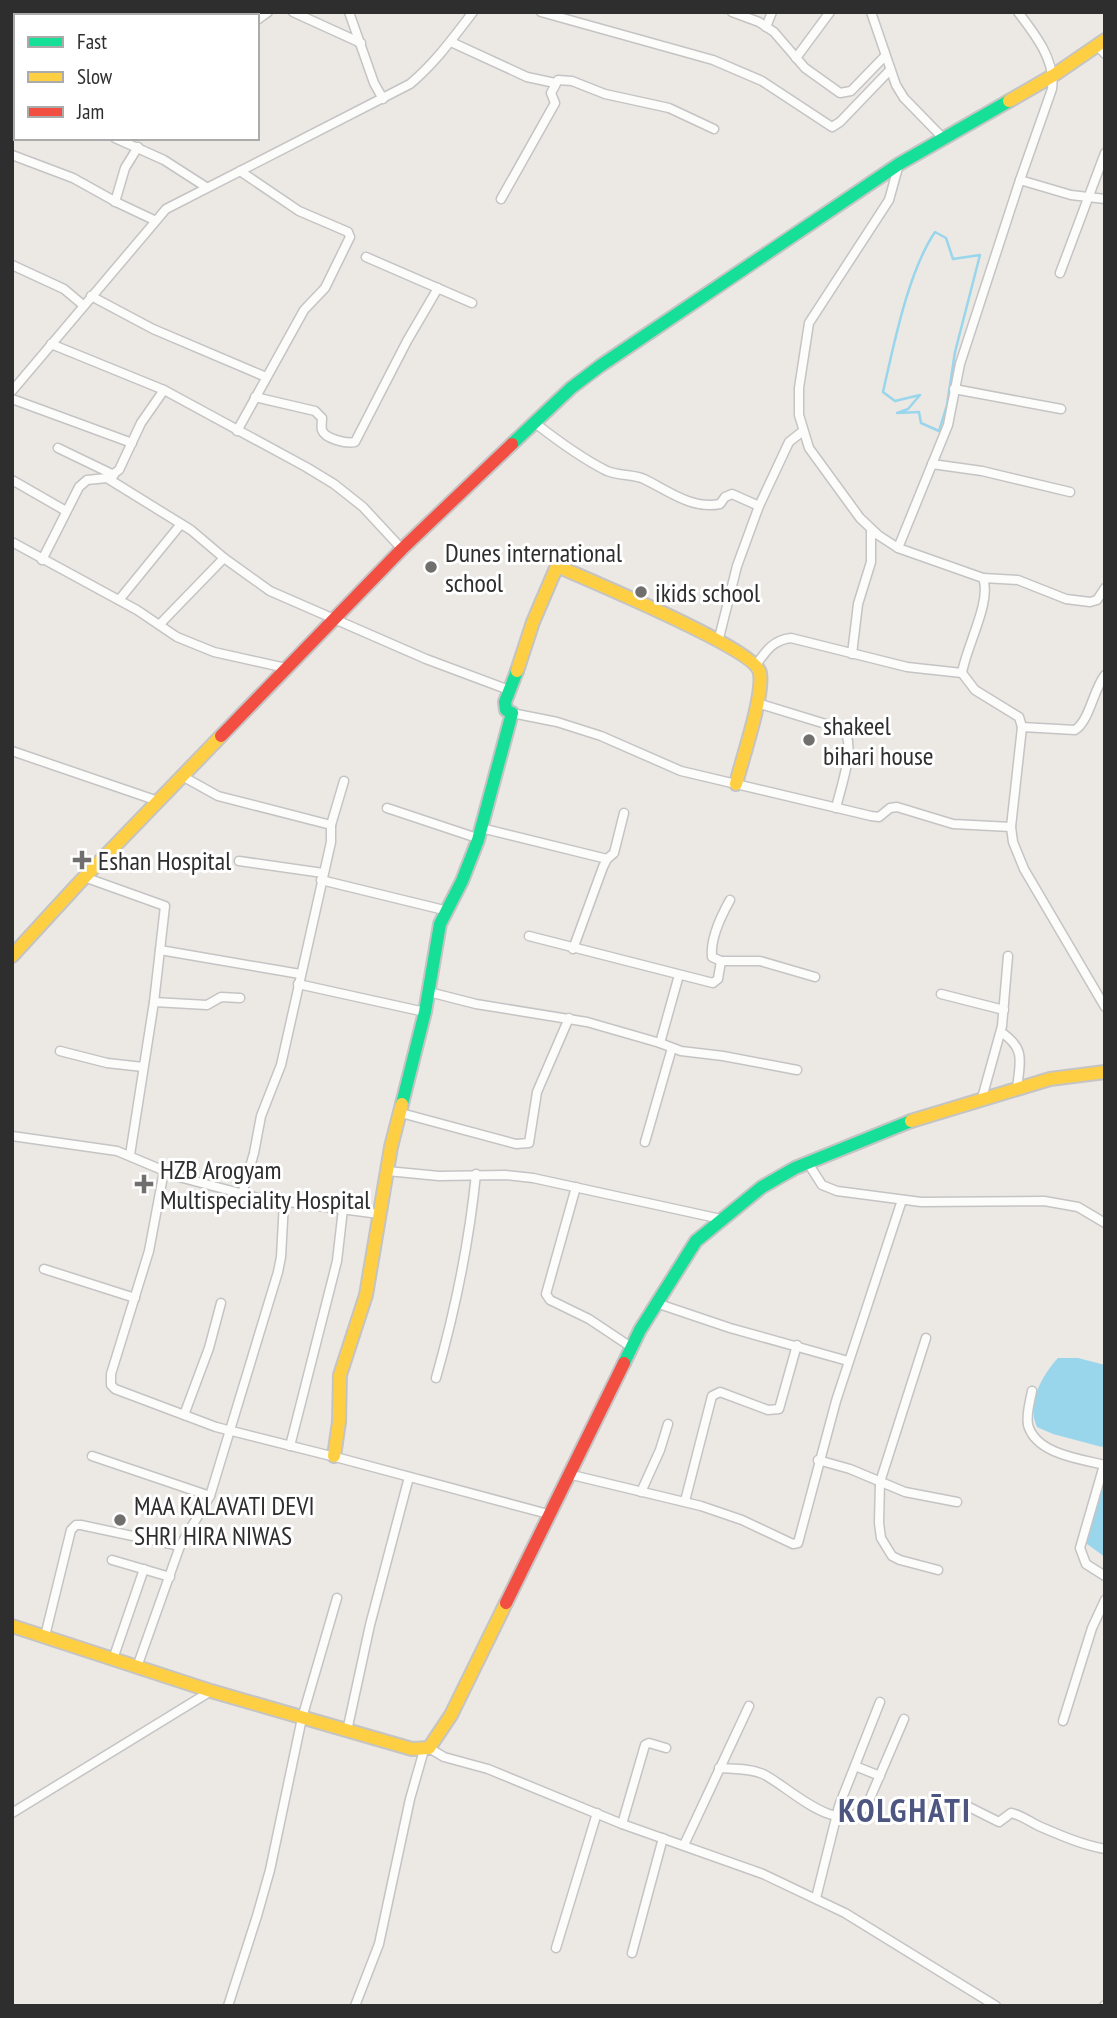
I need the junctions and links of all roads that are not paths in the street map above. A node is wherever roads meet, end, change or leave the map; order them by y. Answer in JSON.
{"nodes":[{"id":1,"x":293,"y":12,"type":"edge"},
{"id":2,"x":349,"y":12,"type":"edge"},
{"id":3,"x":473,"y":12,"type":"edge"},
{"id":4,"x":541,"y":12,"type":"edge"},
{"id":5,"x":732,"y":12,"type":"edge"},
{"id":6,"x":772,"y":12,"type":"edge"},
{"id":7,"x":830,"y":12,"type":"edge"},
{"id":8,"x":871,"y":12,"type":"edge"},
{"id":9,"x":1018,"y":12,"type":"edge"},
{"id":10,"x":554,"y":14,"type":"edge"},
{"id":11,"x":766,"y":27,"type":"junction"},
{"id":12,"x":451,"y":42,"type":"junction"},
{"id":13,"x":361,"y":43,"type":"junction"},
{"id":14,"x":1102,"y":46,"type":"edge"},
{"id":15,"x":885,"y":56,"type":"junction"},
{"id":16,"x":796,"y":58,"type":"junction"},
{"id":17,"x":890,"y":70,"type":"junction"},
{"id":18,"x":1054,"y":75,"type":"junction"},
{"id":19,"x":555,"y":83,"type":"junction"},
{"id":20,"x":383,"y":99,"type":"junction"},
{"id":21,"x":714,"y":129,"type":"dead end"},
{"id":22,"x":944,"y":139,"type":"junction"},
{"id":23,"x":120,"y":140,"type":"edge"},
{"id":24,"x":138,"y":147,"type":"junction"},
{"id":25,"x":1105,"y":153,"type":"edge"},
{"id":26,"x":12,"y":155,"type":"edge"},
{"id":27,"x":899,"y":164,"type":"junction"},
{"id":28,"x":240,"y":171,"type":"junction"},
{"id":29,"x":1020,"y":180,"type":"junction"},
{"id":30,"x":206,"y":187,"type":"junction"},
{"id":31,"x":1087,"y":197,"type":"junction"},
{"id":32,"x":501,"y":199,"type":"dead end"},
{"id":33,"x":1105,"y":199,"type":"edge"},
{"id":34,"x":115,"y":202,"type":"junction"},
{"id":35,"x":154,"y":220,"type":"junction"},
{"id":36,"x":366,"y":257,"type":"dead end"},
{"id":37,"x":12,"y":265,"type":"edge"},
{"id":38,"x":1060,"y":273,"type":"dead end"},
{"id":39,"x":438,"y":288,"type":"junction"},
{"id":40,"x":91,"y":296,"type":"junction"},
{"id":41,"x":472,"y":303,"type":"dead end"},
{"id":42,"x":83,"y":305,"type":"junction"},
{"id":43,"x":51,"y":344,"type":"junction"},
{"id":44,"x":267,"y":377,"type":"junction"},
{"id":45,"x":954,"y":389,"type":"junction"},
{"id":46,"x":164,"y":390,"type":"junction"},
{"id":47,"x":12,"y":391,"type":"edge"},
{"id":48,"x":255,"y":397,"type":"junction"},
{"id":49,"x":12,"y":399,"type":"edge"},
{"id":50,"x":1061,"y":409,"type":"dead end"},
{"id":51,"x":535,"y":423,"type":"junction"},
{"id":52,"x":237,"y":431,"type":"junction"},
{"id":53,"x":803,"y":431,"type":"junction"},
{"id":54,"x":132,"y":443,"type":"junction"},
{"id":55,"x":58,"y":448,"type":"dead end"},
{"id":56,"x":932,"y":464,"type":"junction"},
{"id":57,"x":110,"y":477,"type":"junction"},
{"id":58,"x":12,"y":480,"type":"edge"},
{"id":59,"x":1070,"y":492,"type":"dead end"},
{"id":60,"x":760,"y":506,"type":"junction"},
{"id":61,"x":66,"y":511,"type":"junction"},
{"id":62,"x":181,"y":524,"type":"junction"},
{"id":63,"x":871,"y":529,"type":"junction"},
{"id":64,"x":12,"y":542,"type":"edge"},
{"id":65,"x":898,"y":548,"type":"junction"},
{"id":66,"x":402,"y":549,"type":"junction"},
{"id":67,"x":223,"y":558,"type":"junction"},
{"id":68,"x":42,"y":560,"type":"junction"},
{"id":69,"x":983,"y":578,"type":"junction"},
{"id":70,"x":1105,"y":588,"type":"edge"},
{"id":71,"x":119,"y":600,"type":"junction"},
{"id":72,"x":333,"y":620,"type":"junction"},
{"id":73,"x":160,"y":624,"type":"junction"},
{"id":74,"x":718,"y":642,"type":"junction"},
{"id":75,"x":852,"y":654,"type":"junction"},
{"id":76,"x":756,"y":665,"type":"junction"},
{"id":77,"x":286,"y":668,"type":"junction"},
{"id":78,"x":962,"y":673,"type":"junction"},
{"id":79,"x":1105,"y":675,"type":"edge"},
{"id":80,"x":509,"y":690,"type":"junction"},
{"id":81,"x":757,"y":703,"type":"junction"},
{"id":82,"x":512,"y":713,"type":"junction"},
{"id":83,"x":1022,"y":727,"type":"junction"},
{"id":84,"x":12,"y":751,"type":"edge"},
{"id":85,"x":182,"y":776,"type":"junction"},
{"id":86,"x":344,"y":781,"type":"dead end"},
{"id":87,"x":736,"y":784,"type":"junction"},
{"id":88,"x":158,"y":801,"type":"junction"},
{"id":89,"x":836,"y":807,"type":"junction"},
{"id":90,"x":387,"y":808,"type":"dead end"},
{"id":91,"x":624,"y":813,"type":"dead end"},
{"id":92,"x":331,"y":825,"type":"junction"},
{"id":93,"x":1011,"y":827,"type":"junction"},
{"id":94,"x":479,"y":833,"type":"junction"},
{"id":95,"x":607,"y":859,"type":"junction"},
{"id":96,"x":239,"y":861,"type":"dead end"},
{"id":97,"x":322,"y":876,"type":"junction"},
{"id":98,"x":84,"y":877,"type":"junction"},
{"id":99,"x":730,"y":900,"type":"dead end"},
{"id":100,"x":444,"y":910,"type":"junction"},
{"id":101,"x":529,"y":936,"type":"dead end"},
{"id":102,"x":573,"y":949,"type":"junction"},
{"id":103,"x":160,"y":950,"type":"junction"},
{"id":104,"x":12,"y":956,"type":"edge"},
{"id":105,"x":1008,"y":956,"type":"dead end"},
{"id":106,"x":721,"y":961,"type":"junction"},
{"id":107,"x":300,"y":974,"type":"junction"},
{"id":108,"x":678,"y":975,"type":"junction"},
{"id":109,"x":815,"y":977,"type":"dead end"},
{"id":110,"x":298,"y":984,"type":"junction"},
{"id":111,"x":429,"y":992,"type":"junction"},
{"id":112,"x":941,"y":994,"type":"dead end"},
{"id":113,"x":240,"y":998,"type":"dead end"},
{"id":114,"x":154,"y":1002,"type":"junction"},
{"id":115,"x":1105,"y":1007,"type":"edge"},
{"id":116,"x":1004,"y":1010,"type":"junction"},
{"id":117,"x":425,"y":1012,"type":"junction"},
{"id":118,"x":569,"y":1018,"type":"junction"},
{"id":119,"x":1001,"y":1032,"type":"junction"},
{"id":120,"x":660,"y":1043,"type":"junction"},
{"id":121,"x":672,"y":1048,"type":"junction"},
{"id":122,"x":60,"y":1051,"type":"dead end"},
{"id":123,"x":143,"y":1067,"type":"junction"},
{"id":124,"x":797,"y":1070,"type":"dead end"},
{"id":125,"x":1105,"y":1072,"type":"edge"},
{"id":126,"x":1017,"y":1088,"type":"junction"},
{"id":127,"x":982,"y":1098,"type":"junction"},
{"id":128,"x":401,"y":1113,"type":"junction"},
{"id":129,"x":12,"y":1136,"type":"edge"},
{"id":130,"x":645,"y":1142,"type":"dead end"},
{"id":131,"x":130,"y":1155,"type":"junction"},
{"id":132,"x":808,"y":1163,"type":"junction"},
{"id":133,"x":164,"y":1171,"type":"junction"},
{"id":134,"x":387,"y":1171,"type":"junction"},
{"id":135,"x":477,"y":1174,"type":"junction"},
{"id":136,"x":576,"y":1187,"type":"junction"},
{"id":137,"x":242,"y":1194,"type":"junction"},
{"id":138,"x":902,"y":1200,"type":"junction"},
{"id":139,"x":284,"y":1202,"type":"junction"},
{"id":140,"x":343,"y":1209,"type":"junction"},
{"id":141,"x":379,"y":1214,"type":"junction"},
{"id":142,"x":721,"y":1219,"type":"junction"},
{"id":143,"x":1105,"y":1223,"type":"edge"},
{"id":144,"x":44,"y":1269,"type":"dead end"},
{"id":145,"x":135,"y":1298,"type":"junction"},
{"id":146,"x":221,"y":1303,"type":"dead end"},
{"id":147,"x":656,"y":1303,"type":"junction"},
{"id":148,"x":926,"y":1338,"type":"dead end"},
{"id":149,"x":797,"y":1345,"type":"junction"},
{"id":150,"x":631,"y":1347,"type":"junction"},
{"id":151,"x":848,"y":1361,"type":"junction"},
{"id":152,"x":436,"y":1378,"type":"dead end"},
{"id":153,"x":1032,"y":1391,"type":"dead end"},
{"id":154,"x":184,"y":1415,"type":"junction"},
{"id":155,"x":668,"y":1424,"type":"dead end"},
{"id":156,"x":229,"y":1431,"type":"junction"},
{"id":157,"x":290,"y":1446,"type":"junction"},
{"id":158,"x":92,"y":1456,"type":"dead end"},
{"id":159,"x":334,"y":1456,"type":"junction"},
{"id":160,"x":818,"y":1461,"type":"junction"},
{"id":161,"x":1105,"y":1465,"type":"edge"},
{"id":162,"x":568,"y":1474,"type":"junction"},
{"id":163,"x":409,"y":1477,"type":"junction"},
{"id":164,"x":880,"y":1482,"type":"junction"},
{"id":165,"x":641,"y":1492,"type":"junction"},
{"id":166,"x":210,"y":1496,"type":"junction"},
{"id":167,"x":685,"y":1502,"type":"junction"},
{"id":168,"x":957,"y":1502,"type":"dead end"},
{"id":169,"x":548,"y":1514,"type":"junction"},
{"id":170,"x":180,"y":1546,"type":"junction"},
{"id":171,"x":112,"y":1560,"type":"dead end"},
{"id":172,"x":144,"y":1569,"type":"junction"},
{"id":173,"x":938,"y":1570,"type":"dead end"},
{"id":174,"x":1105,"y":1576,"type":"edge"},
{"id":175,"x":170,"y":1577,"type":"junction"},
{"id":176,"x":337,"y":1598,"type":"dead end"},
{"id":177,"x":1105,"y":1600,"type":"edge"},
{"id":178,"x":12,"y":1626,"type":"edge"},
{"id":179,"x":45,"y":1636,"type":"junction"},
{"id":180,"x":113,"y":1659,"type":"junction"},
{"id":181,"x":137,"y":1667,"type":"junction"},
{"id":182,"x":211,"y":1691,"type":"junction"},
{"id":183,"x":880,"y":1702,"type":"dead end"},
{"id":184,"x":749,"y":1706,"type":"dead end"},
{"id":185,"x":303,"y":1718,"type":"junction"},
{"id":186,"x":904,"y":1719,"type":"dead end"},
{"id":187,"x":1063,"y":1721,"type":"dead end"},
{"id":188,"x":347,"y":1731,"type":"junction"},
{"id":189,"x":666,"y":1748,"type":"dead end"},
{"id":190,"x":426,"y":1749,"type":"junction"},
{"id":191,"x":855,"y":1766,"type":"junction"},
{"id":192,"x":719,"y":1768,"type":"junction"},
{"id":193,"x":880,"y":1776,"type":"junction"},
{"id":194,"x":969,"y":1807,"type":"dead end"},
{"id":195,"x":12,"y":1813,"type":"edge"},
{"id":196,"x":597,"y":1813,"type":"junction"},
{"id":197,"x":835,"y":1816,"type":"junction"},
{"id":198,"x":622,"y":1824,"type":"junction"},
{"id":199,"x":663,"y":1838,"type":"junction"},
{"id":200,"x":684,"y":1845,"type":"junction"},
{"id":201,"x":1105,"y":1849,"type":"edge"},
{"id":202,"x":816,"y":1898,"type":"junction"},
{"id":203,"x":556,"y":1948,"type":"dead end"},
{"id":204,"x":632,"y":1952,"type":"dead end"},
{"id":205,"x":228,"y":2006,"type":"edge"},
{"id":206,"x":355,"y":2006,"type":"edge"},
{"id":207,"x":996,"y":2006,"type":"edge"}],
"edges":[{"from":1,"to":13,"type":"street"},
{"from":2,"to":13,"type":"street"},
{"from":3,"to":12,"type":"street"},
{"from":4,"to":10,"type":"street"},
{"from":5,"to":11,"type":"street"},
{"from":6,"to":11,"type":"street"},
{"from":7,"to":16,"type":"street"},
{"from":8,"to":15,"type":"street"},
{"from":9,"to":18,"type":"street"},
{"from":10,"to":17,"type":"street"},
{"from":11,"to":16,"type":"street"},
{"from":12,"to":19,"type":"street"},
{"from":12,"to":20,"type":"street"},
{"from":13,"to":20,"type":"street"},
{"from":14,"to":18,"type":"street"},
{"from":15,"to":16,"type":"street"},
{"from":15,"to":17,"type":"street"},
{"from":17,"to":22,"type":"street"},
{"from":18,"to":22,"type":"street"},
{"from":18,"to":29,"type":"street"},
{"from":19,"to":21,"type":"street"},
{"from":19,"to":32,"type":"street"},
{"from":20,"to":28,"type":"street"},
{"from":22,"to":27,"type":"street"},
{"from":23,"to":24,"type":"street"},
{"from":24,"to":30,"type":"street"},
{"from":24,"to":34,"type":"street"},
{"from":25,"to":31,"type":"street"},
{"from":26,"to":34,"type":"street"},
{"from":27,"to":51,"type":"street"},
{"from":27,"to":53,"type":"street"},
{"from":28,"to":30,"type":"street"},
{"from":28,"to":44,"type":"street"},
{"from":29,"to":31,"type":"street"},
{"from":29,"to":45,"type":"street"},
{"from":30,"to":35,"type":"street"},
{"from":31,"to":33,"type":"street"},
{"from":31,"to":38,"type":"street"},
{"from":34,"to":35,"type":"street"},
{"from":35,"to":40,"type":"street"},
{"from":36,"to":39,"type":"street"},
{"from":37,"to":42,"type":"street"},
{"from":39,"to":41,"type":"street"},
{"from":39,"to":48,"type":"street"},
{"from":40,"to":42,"type":"street"},
{"from":40,"to":44,"type":"street"},
{"from":42,"to":43,"type":"street"},
{"from":43,"to":46,"type":"street"},
{"from":43,"to":47,"type":"street"},
{"from":44,"to":48,"type":"street"},
{"from":45,"to":50,"type":"street"},
{"from":45,"to":56,"type":"street"},
{"from":46,"to":52,"type":"street"},
{"from":46,"to":54,"type":"street"},
{"from":48,"to":52,"type":"street"},
{"from":49,"to":54,"type":"street"},
{"from":51,"to":60,"type":"street"},
{"from":51,"to":66,"type":"street"},
{"from":52,"to":66,"type":"street"},
{"from":53,"to":60,"type":"street"},
{"from":53,"to":63,"type":"street"},
{"from":54,"to":57,"type":"street"},
{"from":55,"to":57,"type":"street"},
{"from":56,"to":59,"type":"street"},
{"from":56,"to":65,"type":"street"},
{"from":57,"to":61,"type":"street"},
{"from":57,"to":62,"type":"street"},
{"from":58,"to":61,"type":"street"},
{"from":60,"to":74,"type":"street"},
{"from":61,"to":68,"type":"street"},
{"from":62,"to":67,"type":"street"},
{"from":62,"to":71,"type":"street"},
{"from":63,"to":65,"type":"street"},
{"from":63,"to":75,"type":"street"},
{"from":64,"to":68,"type":"street"},
{"from":65,"to":69,"type":"street"},
{"from":66,"to":72,"type":"street"},
{"from":67,"to":72,"type":"street"},
{"from":67,"to":73,"type":"street"},
{"from":68,"to":71,"type":"street"},
{"from":69,"to":70,"type":"street"},
{"from":69,"to":78,"type":"street"},
{"from":71,"to":73,"type":"street"},
{"from":72,"to":77,"type":"street"},
{"from":72,"to":80,"type":"street"},
{"from":73,"to":77,"type":"street"},
{"from":74,"to":76,"type":"street"},
{"from":74,"to":80,"type":"street"},
{"from":75,"to":76,"type":"street"},
{"from":75,"to":78,"type":"street"},
{"from":76,"to":81,"type":"street"},
{"from":77,"to":85,"type":"street"},
{"from":78,"to":83,"type":"street"},
{"from":79,"to":83,"type":"street"},
{"from":80,"to":82,"type":"street"},
{"from":81,"to":87,"type":"street"},
{"from":81,"to":89,"type":"street"},
{"from":82,"to":87,"type":"street"},
{"from":82,"to":94,"type":"street"},
{"from":83,"to":93,"type":"street"},
{"from":84,"to":88,"type":"street"},
{"from":85,"to":88,"type":"street"},
{"from":85,"to":92,"type":"street"},
{"from":86,"to":92,"type":"street"},
{"from":87,"to":89,"type":"street"},
{"from":88,"to":98,"type":"street"},
{"from":89,"to":93,"type":"street"},
{"from":90,"to":94,"type":"street"},
{"from":91,"to":95,"type":"street"},
{"from":92,"to":97,"type":"street"},
{"from":93,"to":115,"type":"street"},
{"from":94,"to":95,"type":"street"},
{"from":94,"to":100,"type":"street"},
{"from":95,"to":102,"type":"street"},
{"from":96,"to":97,"type":"street"},
{"from":97,"to":100,"type":"street"},
{"from":97,"to":107,"type":"street"},
{"from":98,"to":103,"type":"street"},
{"from":98,"to":104,"type":"street"},
{"from":99,"to":106,"type":"street"},
{"from":100,"to":111,"type":"street"},
{"from":101,"to":102,"type":"street"},
{"from":102,"to":108,"type":"street"},
{"from":103,"to":107,"type":"street"},
{"from":103,"to":114,"type":"street"},
{"from":105,"to":116,"type":"street"},
{"from":106,"to":108,"type":"street"},
{"from":106,"to":109,"type":"street"},
{"from":107,"to":110,"type":"street"},
{"from":108,"to":120,"type":"street"},
{"from":110,"to":117,"type":"street"},
{"from":110,"to":137,"type":"street"},
{"from":111,"to":117,"type":"street"},
{"from":111,"to":118,"type":"street"},
{"from":112,"to":116,"type":"street"},
{"from":113,"to":114,"type":"street"},
{"from":114,"to":123,"type":"street"},
{"from":116,"to":119,"type":"street"},
{"from":117,"to":128,"type":"street"},
{"from":118,"to":120,"type":"street"},
{"from":118,"to":128,"type":"street"},
{"from":119,"to":126,"type":"street"},
{"from":119,"to":127,"type":"street"},
{"from":120,"to":121,"type":"street"},
{"from":121,"to":124,"type":"street"},
{"from":121,"to":130,"type":"street"},
{"from":122,"to":123,"type":"street"},
{"from":123,"to":131,"type":"street"},
{"from":125,"to":126,"type":"street"},
{"from":126,"to":127,"type":"street"},
{"from":127,"to":132,"type":"street"},
{"from":128,"to":134,"type":"street"},
{"from":129,"to":131,"type":"street"},
{"from":131,"to":133,"type":"street"},
{"from":132,"to":138,"type":"street"},
{"from":132,"to":142,"type":"street"},
{"from":133,"to":137,"type":"street"},
{"from":133,"to":145,"type":"street"},
{"from":134,"to":135,"type":"street"},
{"from":134,"to":141,"type":"street"},
{"from":135,"to":136,"type":"street"},
{"from":135,"to":152,"type":"street"},
{"from":136,"to":142,"type":"street"},
{"from":136,"to":150,"type":"street"},
{"from":137,"to":139,"type":"street"},
{"from":138,"to":143,"type":"street"},
{"from":138,"to":151,"type":"street"},
{"from":139,"to":140,"type":"street"},
{"from":139,"to":156,"type":"street"},
{"from":140,"to":141,"type":"street"},
{"from":140,"to":157,"type":"street"},
{"from":141,"to":159,"type":"street"},
{"from":142,"to":147,"type":"street"},
{"from":144,"to":145,"type":"street"},
{"from":145,"to":154,"type":"street"},
{"from":146,"to":154,"type":"street"},
{"from":147,"to":149,"type":"street"},
{"from":147,"to":150,"type":"street"},
{"from":148,"to":164,"type":"street"},
{"from":149,"to":151,"type":"street"},
{"from":149,"to":167,"type":"street"},
{"from":150,"to":162,"type":"street"},
{"from":151,"to":160,"type":"street"},
{"from":153,"to":161,"type":"street"},
{"from":154,"to":156,"type":"street"},
{"from":155,"to":165,"type":"street"},
{"from":156,"to":157,"type":"street"},
{"from":156,"to":166,"type":"street"},
{"from":157,"to":159,"type":"street"},
{"from":158,"to":166,"type":"street"},
{"from":159,"to":163,"type":"street"},
{"from":160,"to":164,"type":"street"},
{"from":160,"to":167,"type":"street"},
{"from":161,"to":174,"type":"street"},
{"from":162,"to":165,"type":"street"},
{"from":162,"to":169,"type":"street"},
{"from":163,"to":169,"type":"street"},
{"from":163,"to":188,"type":"street"},
{"from":164,"to":168,"type":"street"},
{"from":164,"to":173,"type":"street"},
{"from":165,"to":167,"type":"street"},
{"from":166,"to":170,"type":"street"},
{"from":169,"to":190,"type":"street"},
{"from":170,"to":175,"type":"street"},
{"from":170,"to":179,"type":"street"},
{"from":171,"to":172,"type":"street"},
{"from":172,"to":175,"type":"street"},
{"from":172,"to":180,"type":"street"},
{"from":175,"to":181,"type":"street"},
{"from":176,"to":185,"type":"street"},
{"from":177,"to":187,"type":"street"},
{"from":178,"to":179,"type":"street"},
{"from":179,"to":180,"type":"street"},
{"from":180,"to":181,"type":"street"},
{"from":181,"to":182,"type":"street"},
{"from":182,"to":185,"type":"street"},
{"from":182,"to":195,"type":"street"},
{"from":183,"to":191,"type":"street"},
{"from":184,"to":192,"type":"street"},
{"from":185,"to":188,"type":"street"},
{"from":185,"to":205,"type":"street"},
{"from":186,"to":193,"type":"street"},
{"from":188,"to":190,"type":"street"},
{"from":189,"to":198,"type":"street"},
{"from":190,"to":196,"type":"street"},
{"from":190,"to":206,"type":"street"},
{"from":191,"to":193,"type":"street"},
{"from":191,"to":197,"type":"street"},
{"from":192,"to":197,"type":"street"},
{"from":192,"to":200,"type":"street"},
{"from":193,"to":197,"type":"street"},
{"from":194,"to":201,"type":"street"},
{"from":196,"to":198,"type":"street"},
{"from":196,"to":203,"type":"street"},
{"from":197,"to":202,"type":"street"},
{"from":198,"to":199,"type":"street"},
{"from":199,"to":200,"type":"street"},
{"from":199,"to":204,"type":"street"},
{"from":200,"to":202,"type":"street"},
{"from":202,"to":207,"type":"street"}]}
